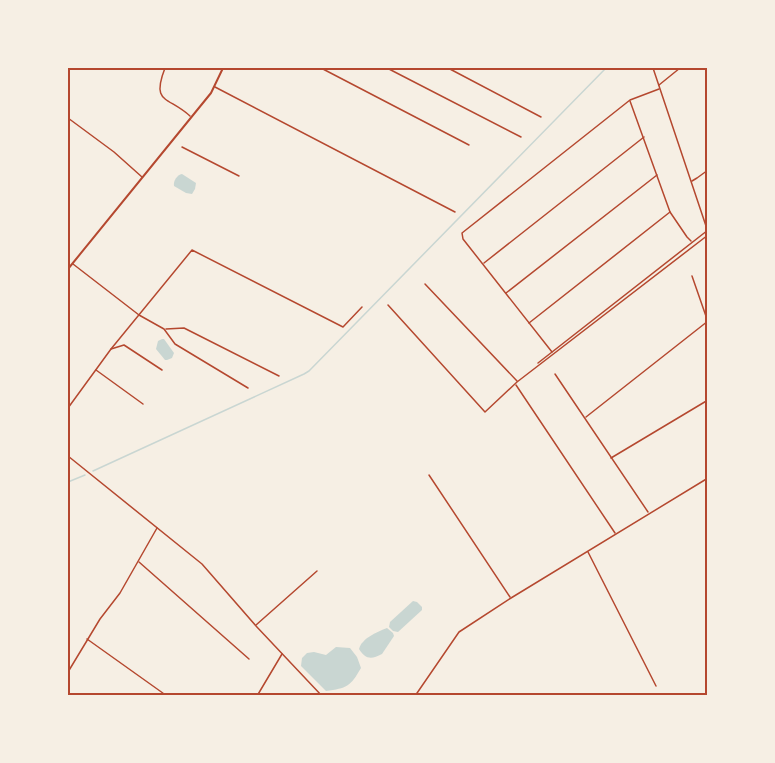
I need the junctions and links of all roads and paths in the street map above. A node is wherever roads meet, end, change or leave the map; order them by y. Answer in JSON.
{"nodes":[{"id":1,"x":165,"y":68,"type":"edge"},
{"id":2,"x":224,"y":68,"type":"edge"},
{"id":3,"x":321,"y":68,"type":"edge"},
{"id":4,"x":387,"y":68,"type":"edge"},
{"id":5,"x":448,"y":68,"type":"edge"},
{"id":6,"x":652,"y":68,"type":"edge"},
{"id":7,"x":680,"y":68,"type":"edge"},
{"id":8,"x":214,"y":87,"type":"junction"},
{"id":9,"x":659,"y":87,"type":"junction"},
{"id":10,"x":630,"y":100,"type":"junction"},
{"id":11,"x":191,"y":117,"type":"junction"},
{"id":12,"x":541,"y":117,"type":"dead end"},
{"id":13,"x":68,"y":118,"type":"edge"},
{"id":14,"x":521,"y":137,"type":"dead end"},
{"id":15,"x":644,"y":137,"type":"junction"},
{"id":16,"x":469,"y":145,"type":"dead end"},
{"id":17,"x":182,"y":147,"type":"dead end"},
{"id":18,"x":708,"y":170,"type":"edge"},
{"id":19,"x":657,"y":175,"type":"junction"},
{"id":20,"x":239,"y":176,"type":"dead end"},
{"id":21,"x":142,"y":177,"type":"junction"},
{"id":22,"x":691,"y":181,"type":"junction"},
{"id":23,"x":455,"y":212,"type":"dead end"},
{"id":24,"x":670,"y":212,"type":"junction"},
{"id":25,"x":708,"y":230,"type":"edge"},
{"id":26,"x":708,"y":235,"type":"edge"},
{"id":27,"x":692,"y":242,"type":"junction"},
{"id":28,"x":72,"y":264,"type":"junction"},
{"id":29,"x":483,"y":264,"type":"junction"},
{"id":30,"x":68,"y":268,"type":"edge"},
{"id":31,"x":692,"y":276,"type":"dead end"},
{"id":32,"x":425,"y":284,"type":"dead end"},
{"id":33,"x":506,"y":294,"type":"junction"},
{"id":34,"x":388,"y":305,"type":"dead end"},
{"id":35,"x":362,"y":307,"type":"dead end"},
{"id":36,"x":139,"y":315,"type":"junction"},
{"id":37,"x":707,"y":321,"type":"edge"},
{"id":38,"x":529,"y":323,"type":"junction"},
{"id":39,"x":164,"y":329,"type":"junction"},
{"id":40,"x":111,"y":349,"type":"junction"},
{"id":41,"x":552,"y":352,"type":"junction"},
{"id":42,"x":538,"y":363,"type":"dead end"},
{"id":43,"x":96,"y":369,"type":"junction"},
{"id":44,"x":162,"y":370,"type":"dead end"},
{"id":45,"x":555,"y":374,"type":"dead end"},
{"id":46,"x":279,"y":376,"type":"dead end"},
{"id":47,"x":516,"y":383,"type":"junction"},
{"id":48,"x":248,"y":388,"type":"dead end"},
{"id":49,"x":708,"y":400,"type":"edge"},
{"id":50,"x":143,"y":404,"type":"dead end"},
{"id":51,"x":68,"y":408,"type":"edge"},
{"id":52,"x":585,"y":418,"type":"junction"},
{"id":53,"x":68,"y":456,"type":"edge"},
{"id":54,"x":611,"y":458,"type":"junction"},
{"id":55,"x":429,"y":476,"type":"dead end"},
{"id":56,"x":708,"y":478,"type":"edge"},
{"id":57,"x":649,"y":513,"type":"junction"},
{"id":58,"x":157,"y":527,"type":"junction"},
{"id":59,"x":616,"y":534,"type":"junction"},
{"id":60,"x":588,"y":551,"type":"junction"},
{"id":61,"x":138,"y":561,"type":"junction"},
{"id":62,"x":317,"y":571,"type":"dead end"},
{"id":63,"x":511,"y":598,"type":"junction"},
{"id":64,"x":256,"y":626,"type":"junction"},
{"id":65,"x":87,"y":639,"type":"junction"},
{"id":66,"x":282,"y":654,"type":"junction"},
{"id":67,"x":249,"y":658,"type":"dead end"},
{"id":68,"x":68,"y":672,"type":"edge"},
{"id":69,"x":656,"y":686,"type":"dead end"},
{"id":70,"x":168,"y":696,"type":"edge"},
{"id":71,"x":257,"y":696,"type":"edge"},
{"id":72,"x":322,"y":696,"type":"edge"},
{"id":73,"x":415,"y":696,"type":"edge"}],
"edges":[{"from":1,"to":11,"type":"street"},
{"from":2,"to":8,"type":"main road"},
{"from":3,"to":16,"type":"street"},
{"from":4,"to":14,"type":"street"},
{"from":5,"to":12,"type":"street"},
{"from":6,"to":9,"type":"street"},
{"from":7,"to":9,"type":"street"},
{"from":8,"to":11,"type":"main road"},
{"from":8,"to":23,"type":"street"},
{"from":9,"to":10,"type":"street"},
{"from":9,"to":22,"type":"street"},
{"from":10,"to":15,"type":"street"},
{"from":10,"to":29,"type":"street"},
{"from":11,"to":21,"type":"main road"},
{"from":13,"to":21,"type":"street"},
{"from":15,"to":19,"type":"street"},
{"from":15,"to":29,"type":"street"},
{"from":17,"to":20,"type":"street"},
{"from":18,"to":22,"type":"street"},
{"from":19,"to":24,"type":"street"},
{"from":19,"to":33,"type":"street"},
{"from":21,"to":28,"type":"main road"},
{"from":22,"to":25,"type":"street"},
{"from":24,"to":27,"type":"street"},
{"from":24,"to":38,"type":"street"},
{"from":25,"to":27,"type":"street"},
{"from":26,"to":47,"type":"street"},
{"from":27,"to":41,"type":"street"},
{"from":28,"to":30,"type":"main road"},
{"from":28,"to":36,"type":"street"},
{"from":29,"to":33,"type":"street"},
{"from":31,"to":37,"type":"street"},
{"from":32,"to":47,"type":"street"},
{"from":33,"to":38,"type":"street"},
{"from":34,"to":47,"type":"street"},
{"from":35,"to":36,"type":"street"},
{"from":36,"to":39,"type":"street"},
{"from":36,"to":40,"type":"street"},
{"from":37,"to":52,"type":"street"},
{"from":38,"to":41,"type":"street"},
{"from":39,"to":46,"type":"street"},
{"from":39,"to":48,"type":"street"},
{"from":40,"to":43,"type":"street"},
{"from":40,"to":44,"type":"street"},
{"from":41,"to":42,"type":"street"},
{"from":43,"to":50,"type":"street"},
{"from":43,"to":51,"type":"street"},
{"from":45,"to":52,"type":"street"},
{"from":47,"to":59,"type":"street"},
{"from":49,"to":54,"type":"street"},
{"from":52,"to":54,"type":"street"},
{"from":53,"to":58,"type":"street"},
{"from":54,"to":57,"type":"street"},
{"from":55,"to":63,"type":"street"},
{"from":56,"to":57,"type":"street"},
{"from":57,"to":59,"type":"street"},
{"from":58,"to":61,"type":"street"},
{"from":58,"to":64,"type":"street"},
{"from":59,"to":60,"type":"street"},
{"from":60,"to":63,"type":"street"},
{"from":60,"to":69,"type":"street"},
{"from":61,"to":65,"type":"street"},
{"from":61,"to":67,"type":"street"},
{"from":62,"to":64,"type":"street"},
{"from":63,"to":73,"type":"street"},
{"from":64,"to":66,"type":"street"},
{"from":65,"to":68,"type":"street"},
{"from":65,"to":70,"type":"street"},
{"from":66,"to":71,"type":"street"},
{"from":66,"to":72,"type":"street"}]}
